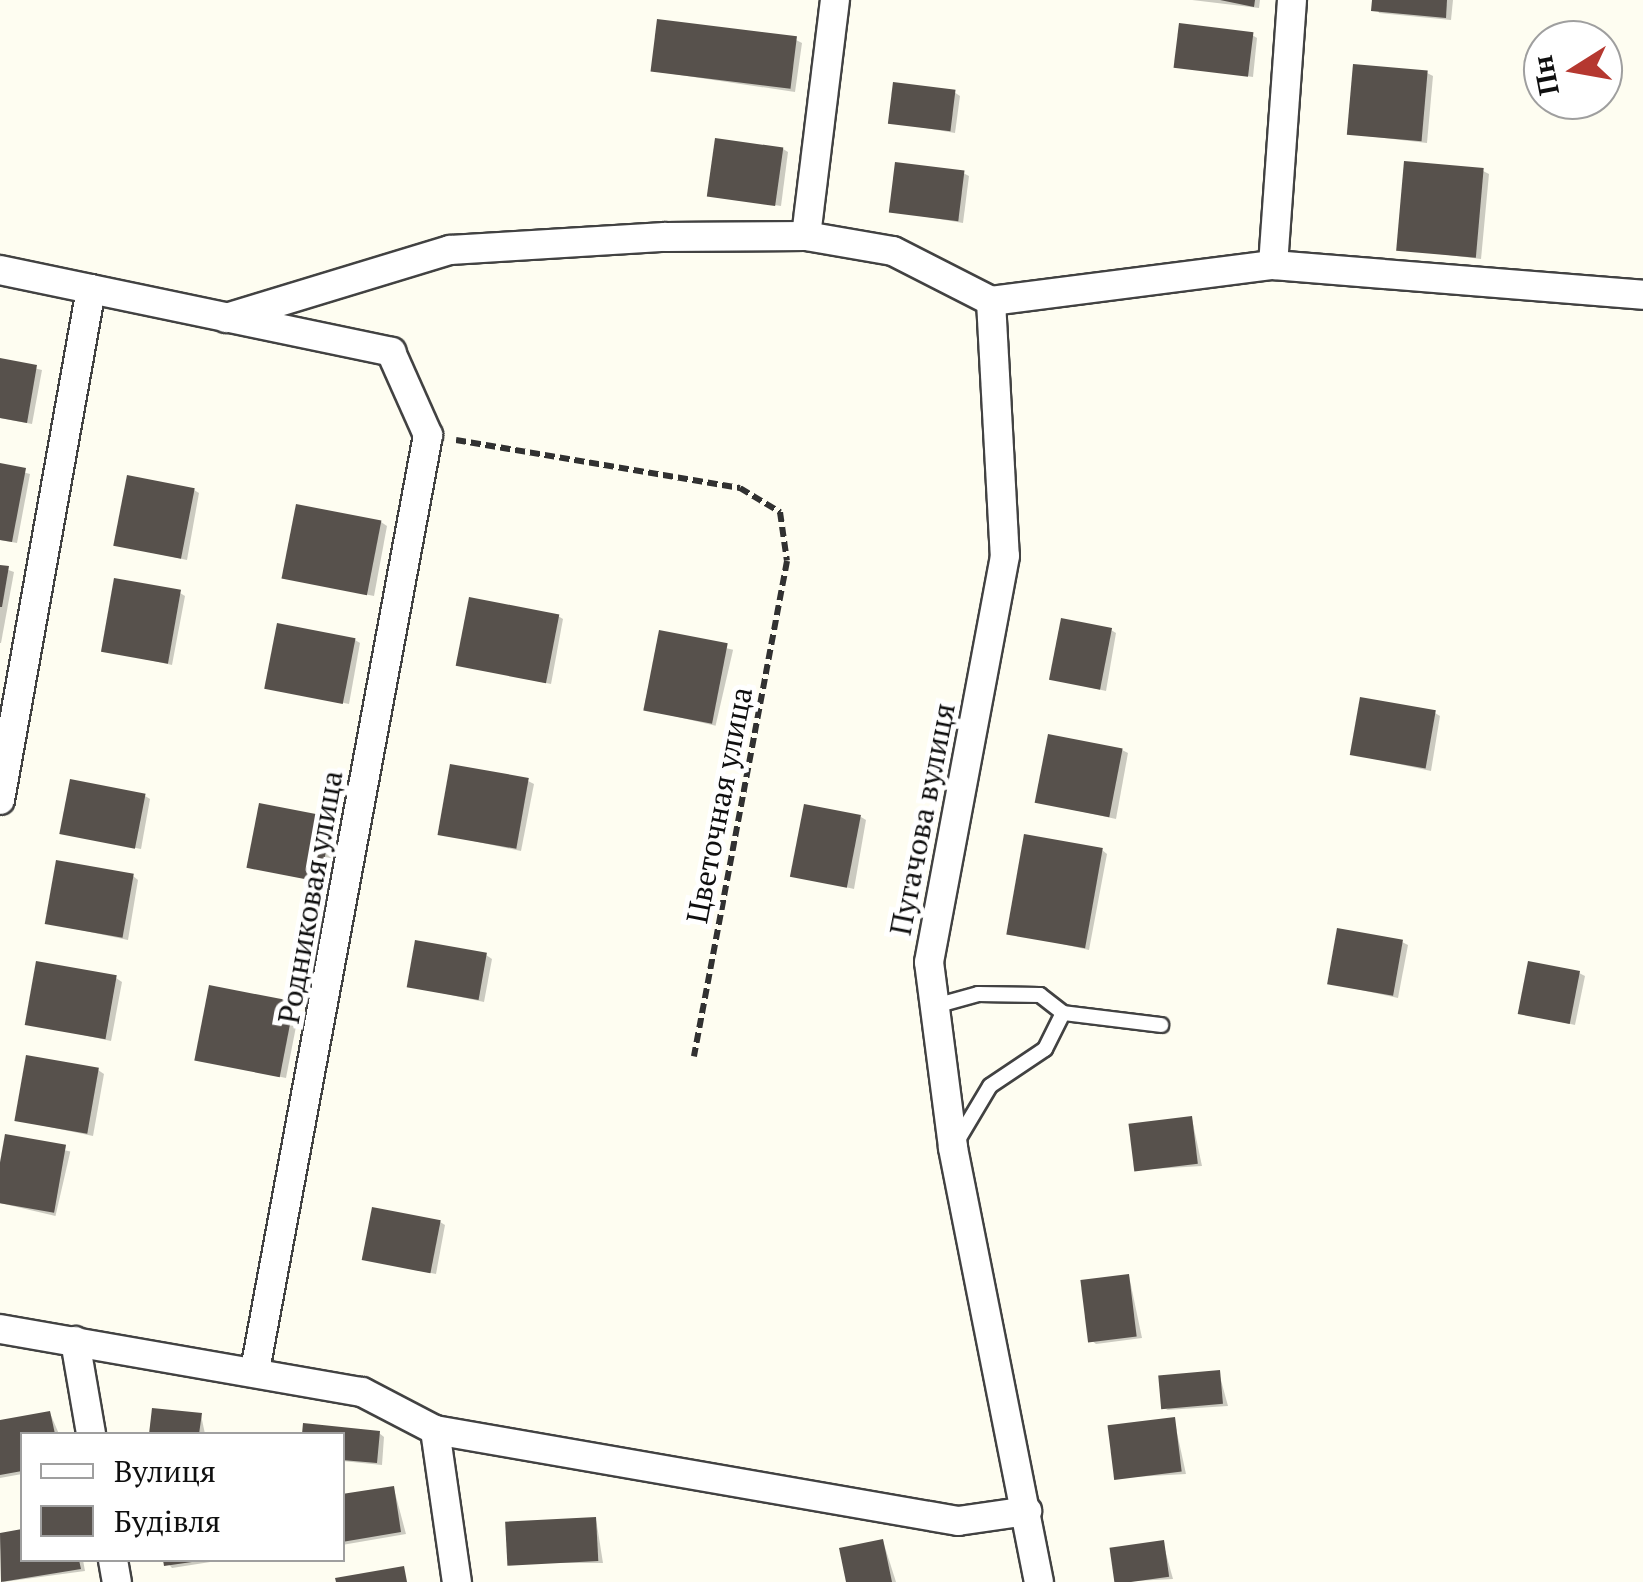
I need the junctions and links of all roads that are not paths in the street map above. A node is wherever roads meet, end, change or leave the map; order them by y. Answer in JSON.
{"nodes":[{"id":1,"x":836,"y":0,"type":"edge"},
{"id":2,"x":1292,"y":0,"type":"edge"},
{"id":3,"x":806,"y":236,"type":"junction"},
{"id":4,"x":1273,"y":266,"type":"junction"},
{"id":5,"x":0,"y":270,"type":"edge"},
{"id":6,"x":91,"y":289,"type":"junction"},
{"id":7,"x":1643,"y":295,"type":"edge"},
{"id":8,"x":991,"y":301,"type":"junction"},
{"id":9,"x":226,"y":318,"type":"junction"},
{"id":10,"x":0,"y":800,"type":"edge"},
{"id":11,"x":935,"y":1006,"type":"junction"},
{"id":12,"x":1064,"y":1012,"type":"junction"},
{"id":13,"x":1161,"y":1025,"type":"dead end"},
{"id":14,"x":954,"y":1148,"type":"junction"},
{"id":15,"x":0,"y":1328,"type":"edge"},
{"id":16,"x":75,"y":1341,"type":"junction"},
{"id":17,"x":256,"y":1370,"type":"junction"},
{"id":18,"x":436,"y":1430,"type":"junction"},
{"id":19,"x":91,"y":1432,"type":"edge"},
{"id":20,"x":1027,"y":1511,"type":"junction"},
{"id":21,"x":457,"y":1582,"type":"edge"},
{"id":22,"x":1039,"y":1582,"type":"edge"}],
"edges":[{"from":1,"to":3,"type":"street"},
{"from":2,"to":4,"type":"street"},
{"from":3,"to":8,"type":"street"},
{"from":3,"to":9,"type":"street"},
{"from":4,"to":7,"type":"street"},
{"from":4,"to":8,"type":"street"},
{"from":5,"to":6,"type":"street"},
{"from":6,"to":9,"type":"street"},
{"from":6,"to":10,"type":"street"},
{"from":8,"to":11,"type":"street","name":"Пугачова вулиця"},
{"from":9,"to":17,"type":"street","name":"Родниковая улица"},
{"from":11,"to":12,"type":"lane"},
{"from":11,"to":14,"type":"street","name":"Пугачова вулиця"},
{"from":12,"to":13,"type":"lane"},
{"from":12,"to":14,"type":"lane"},
{"from":14,"to":20,"type":"street","name":"Пугачова вулиця"},
{"from":15,"to":16,"type":"street"},
{"from":16,"to":17,"type":"street"},
{"from":16,"to":19,"type":"street"},
{"from":17,"to":18,"type":"street"},
{"from":18,"to":20,"type":"street"},
{"from":18,"to":21,"type":"street"},
{"from":20,"to":22,"type":"street","name":"Пугачова вулиця"}]}
